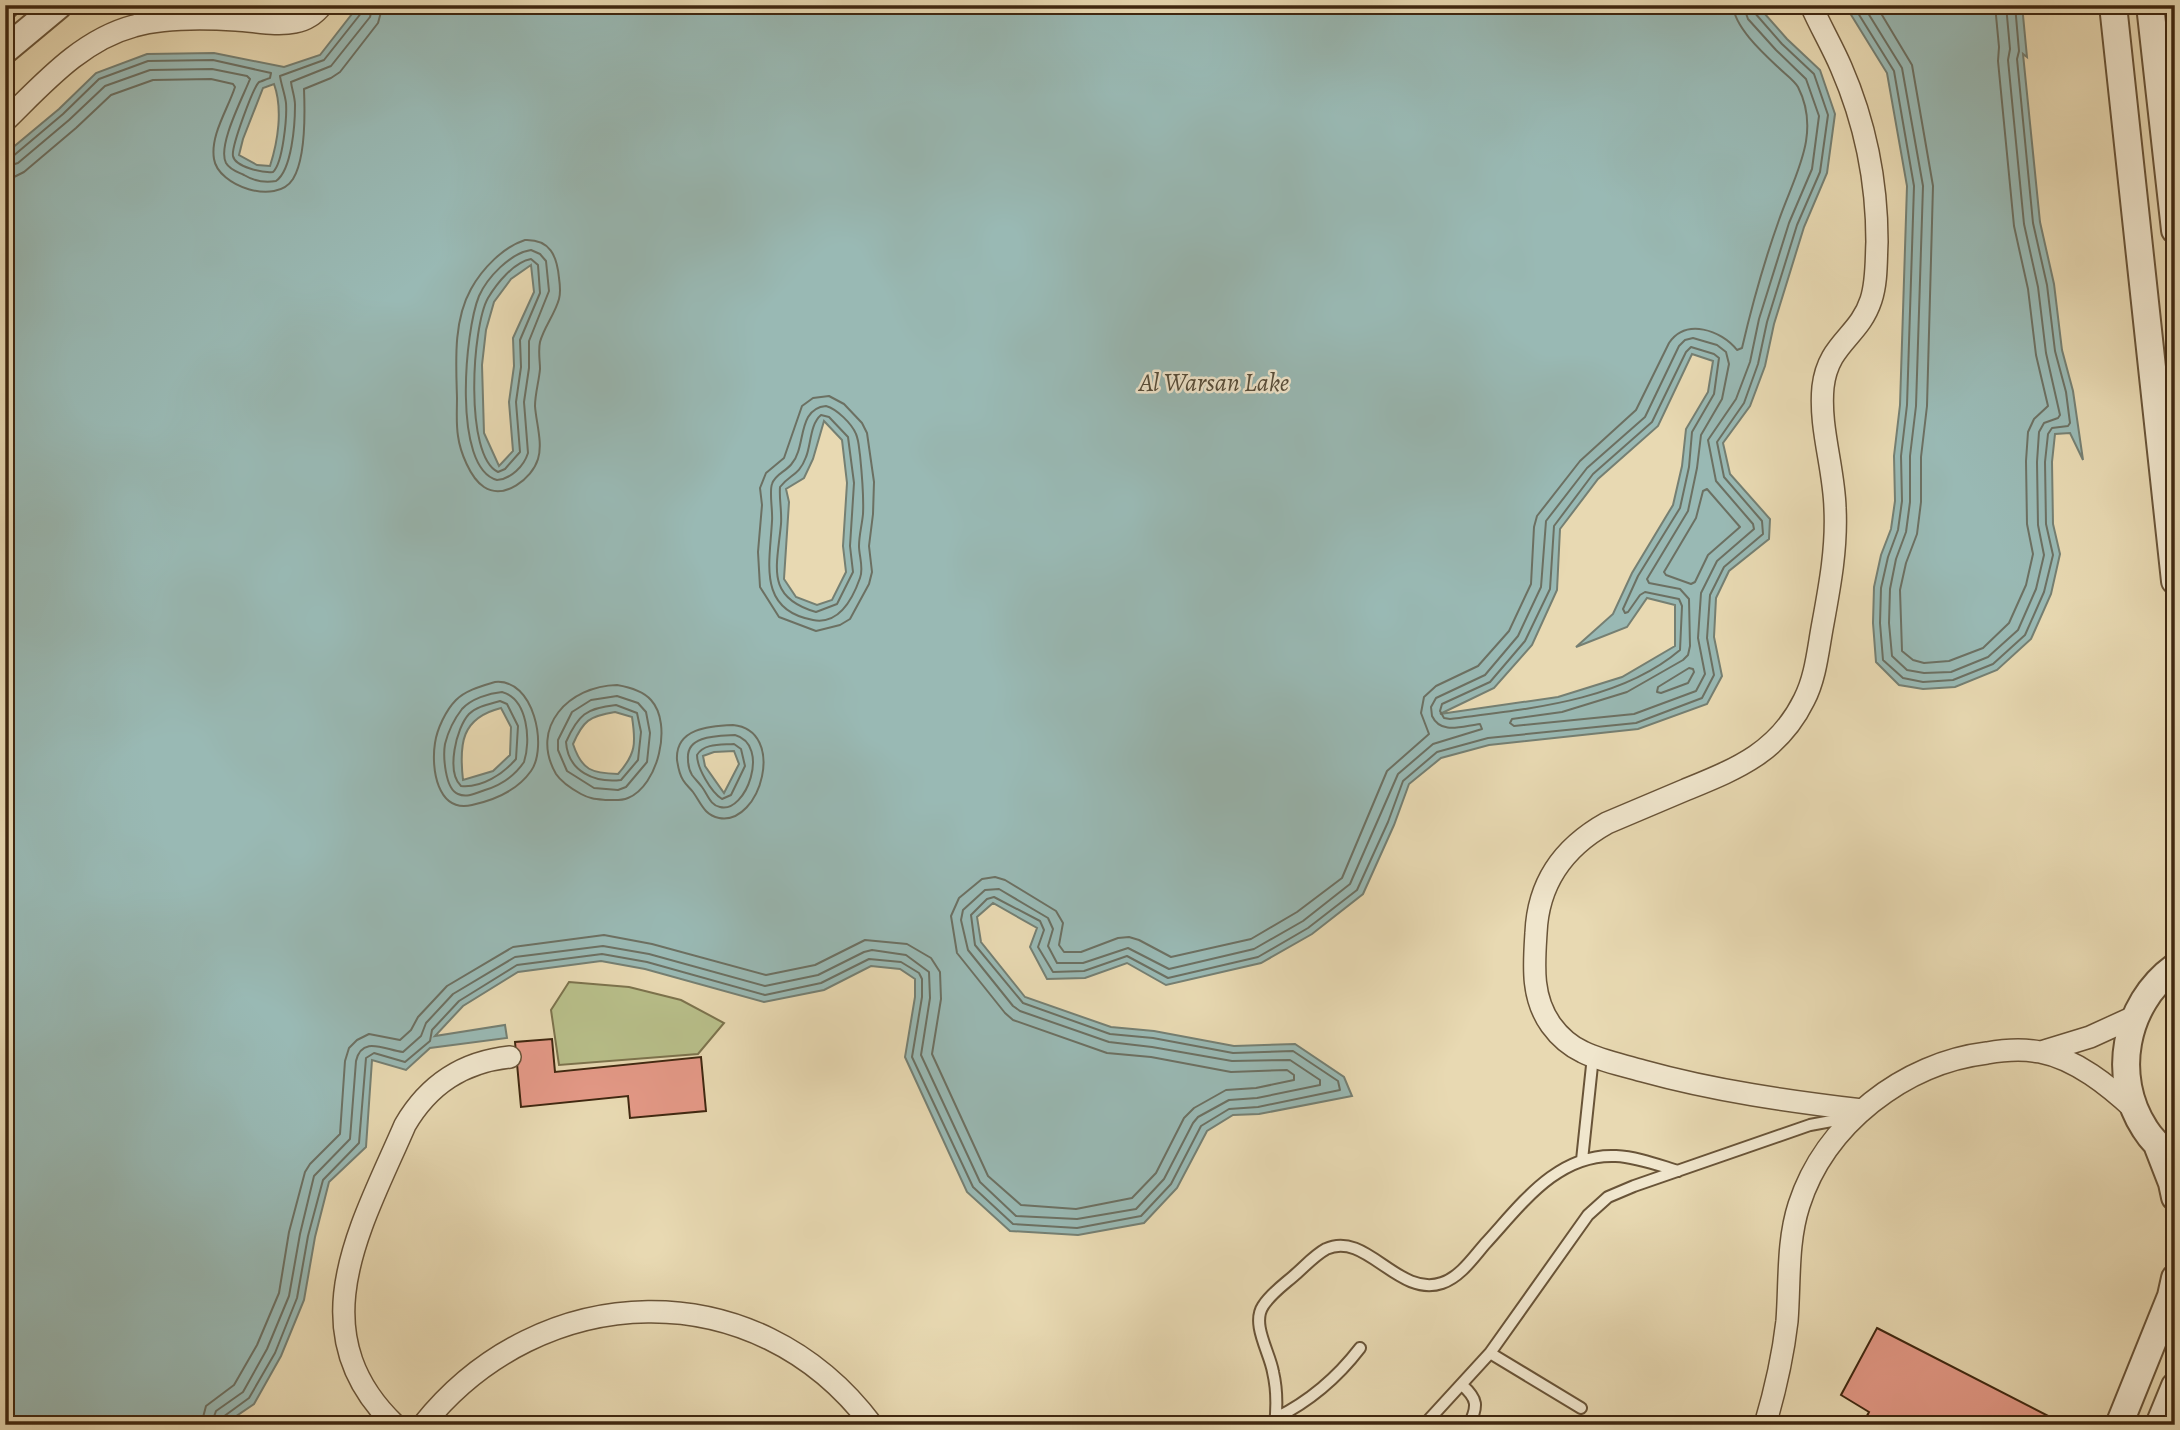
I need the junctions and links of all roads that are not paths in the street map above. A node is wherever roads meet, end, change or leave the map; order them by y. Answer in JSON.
{"nodes":[{"id":1,"x":59,"y":5,"type":"edge"},
{"id":2,"x":322,"y":5,"type":"edge"},
{"id":3,"x":1811,"y":5,"type":"edge"},
{"id":4,"x":2113,"y":5,"type":"edge"},
{"id":5,"x":2150,"y":5,"type":"edge"},
{"id":6,"x":5,"y":50,"type":"edge"},
{"id":7,"x":5,"y":121,"type":"edge"},
{"id":8,"x":2175,"y":229,"type":"edge"},
{"id":9,"x":2175,"y":581,"type":"edge"},
{"id":10,"x":2174,"y":967,"type":"edge"},
{"id":11,"x":2136,"y":1016,"type":"junction"},
{"id":12,"x":2041,"y":1052,"type":"junction"},
{"id":13,"x":1592,"y":1056,"type":"junction"},
{"id":14,"x":510,"y":1057,"type":"dead end"},
{"id":15,"x":2135,"y":1110,"type":"junction"},
{"id":16,"x":1857,"y":1116,"type":"junction"},
{"id":17,"x":2167,"y":1154,"type":"edge"},
{"id":18,"x":1582,"y":1160,"type":"junction"},
{"id":19,"x":1678,"y":1171,"type":"junction"},
{"id":20,"x":2175,"y":1197,"type":"edge"},
{"id":21,"x":2175,"y":1278,"type":"edge"},
{"id":22,"x":1360,"y":1348,"type":"dead end"},
{"id":23,"x":1490,"y":1353,"type":"junction"},
{"id":24,"x":1462,"y":1385,"type":"junction"},
{"id":25,"x":2175,"y":1386,"type":"edge"},
{"id":26,"x":1581,"y":1408,"type":"dead end"},
{"id":27,"x":1275,"y":1422,"type":"edge"},
{"id":28,"x":395,"y":1425,"type":"edge"},
{"id":29,"x":423,"y":1425,"type":"edge"},
{"id":30,"x":872,"y":1425,"type":"edge"},
{"id":31,"x":1424,"y":1425,"type":"edge"},
{"id":32,"x":1469,"y":1425,"type":"edge"},
{"id":33,"x":1765,"y":1425,"type":"edge"},
{"id":34,"x":2119,"y":1425,"type":"edge"},
{"id":35,"x":2159,"y":1425,"type":"edge"}],
"edges":[{"from":1,"to":6,"type":"street"},
{"from":2,"to":7,"type":"street"},
{"from":3,"to":13,"type":"street"},
{"from":4,"to":9,"type":"street"},
{"from":5,"to":8,"type":"street"},
{"from":10,"to":11,"type":"street"},
{"from":11,"to":12,"type":"street"},
{"from":11,"to":15,"type":"street"},
{"from":12,"to":15,"type":"street"},
{"from":12,"to":16,"type":"street"},
{"from":13,"to":16,"type":"street"},
{"from":13,"to":18,"type":"lane"},
{"from":14,"to":28,"type":"street"},
{"from":15,"to":17,"type":"street"},
{"from":16,"to":19,"type":"lane"},
{"from":16,"to":33,"type":"street"},
{"from":17,"to":20,"type":"street"},
{"from":18,"to":19,"type":"lane"},
{"from":18,"to":27,"type":"lane"},
{"from":19,"to":23,"type":"lane"},
{"from":21,"to":34,"type":"street"},
{"from":22,"to":27,"type":"lane"},
{"from":23,"to":24,"type":"lane"},
{"from":23,"to":26,"type":"lane"},
{"from":24,"to":31,"type":"lane"},
{"from":24,"to":32,"type":"lane"},
{"from":25,"to":35,"type":"street"},
{"from":29,"to":30,"type":"street"}]}
